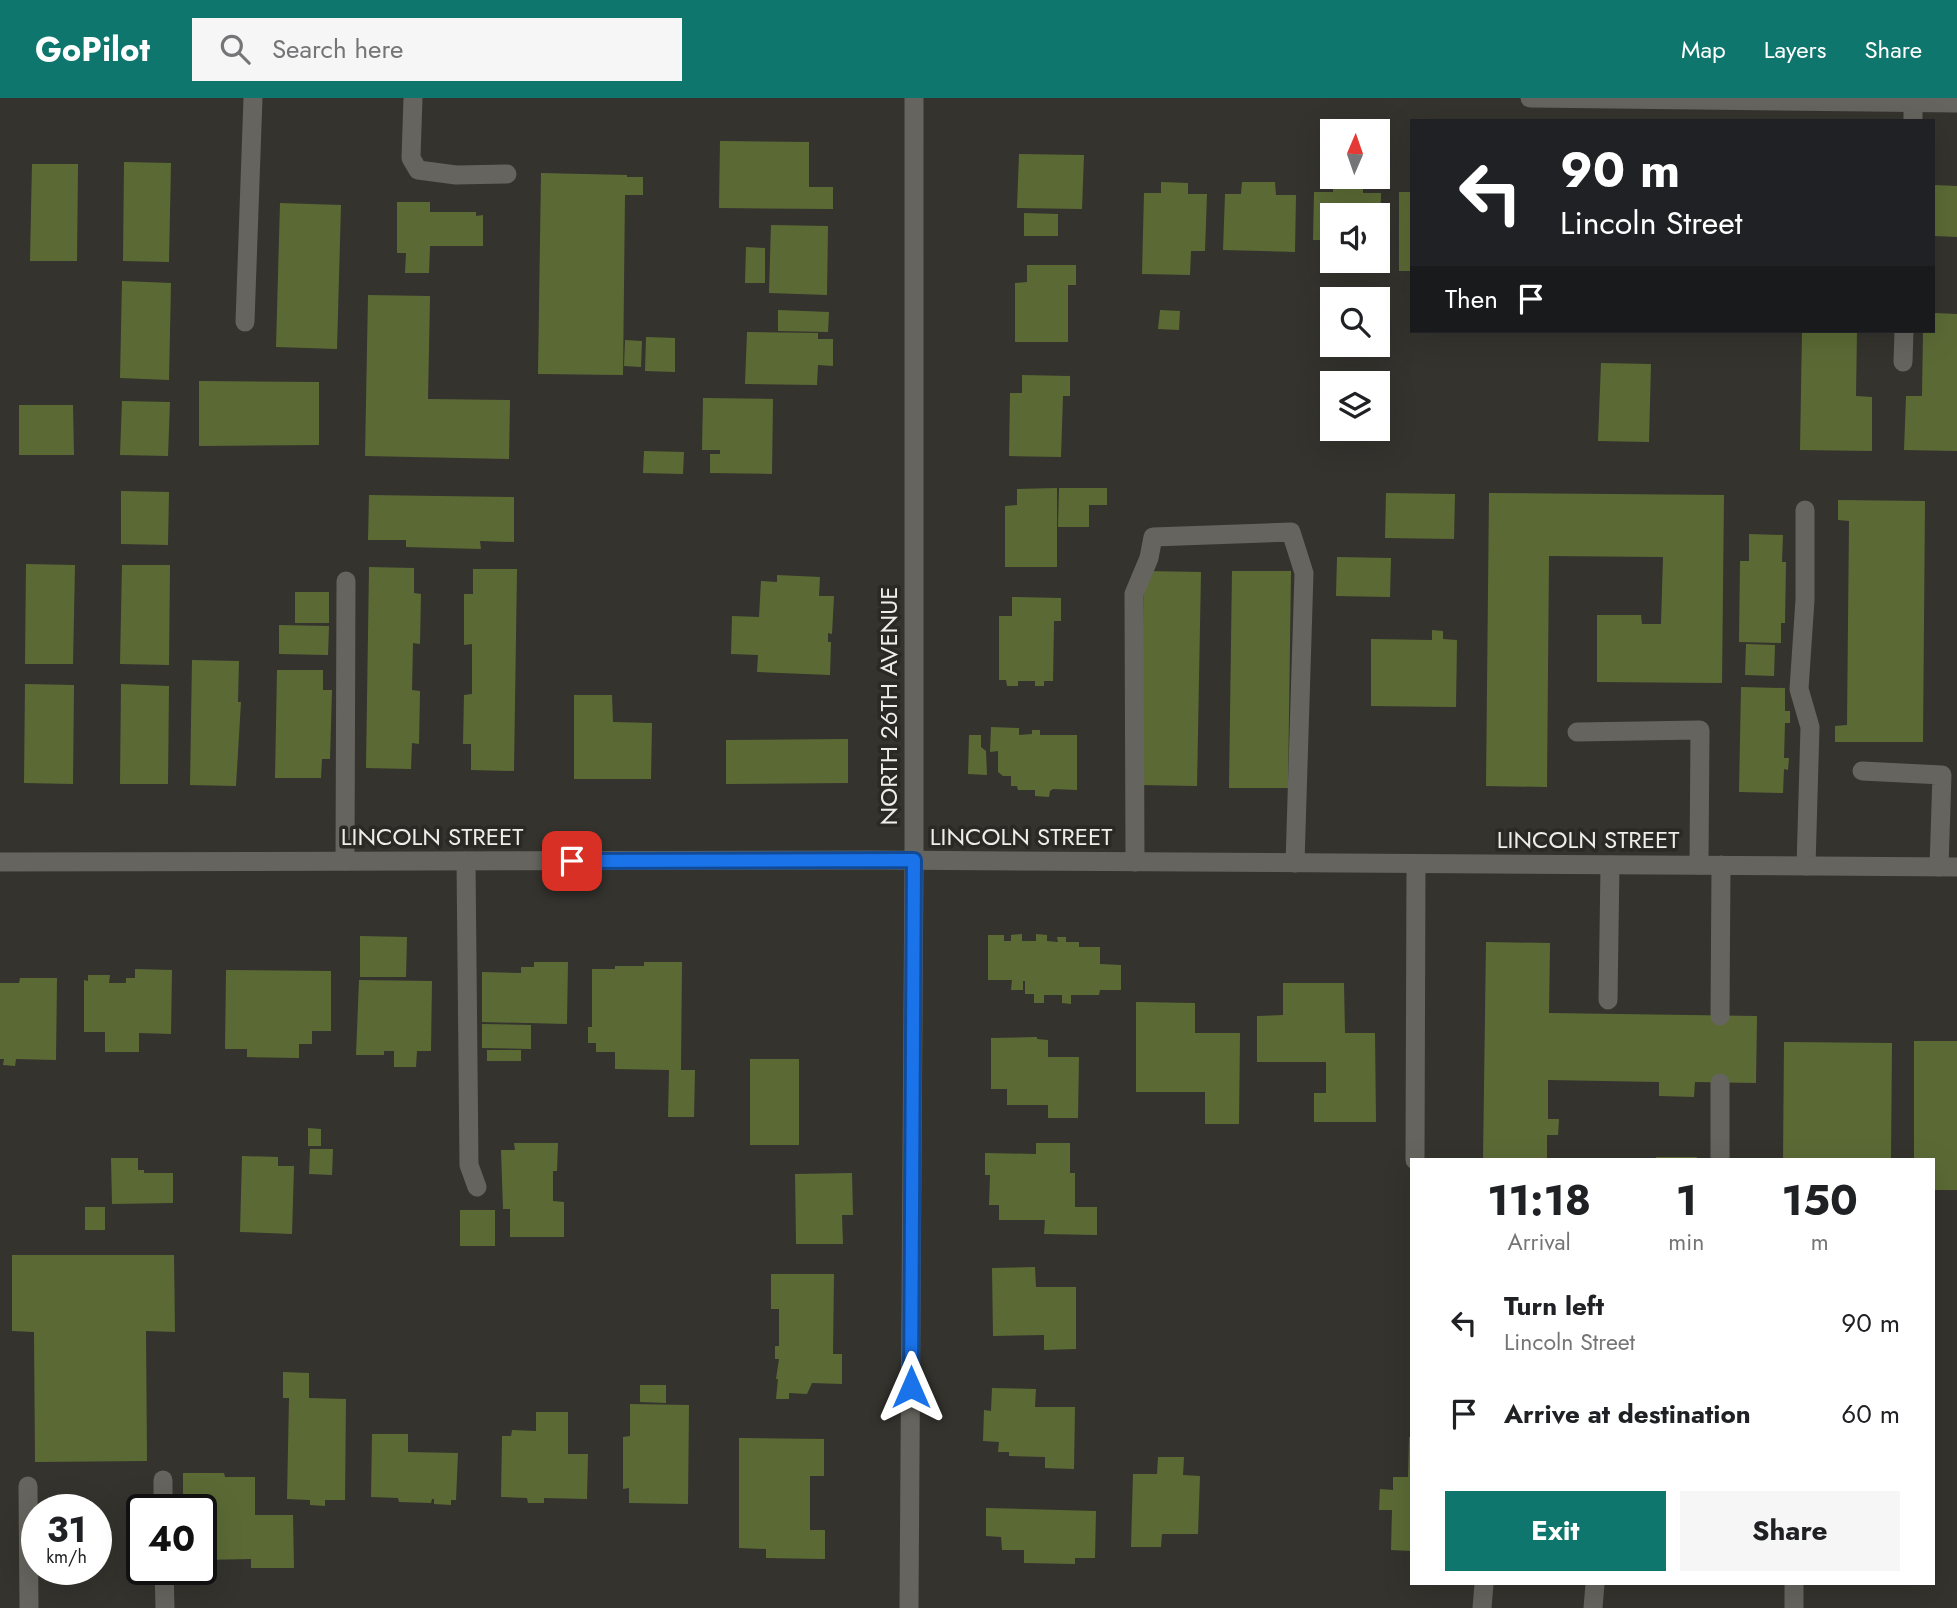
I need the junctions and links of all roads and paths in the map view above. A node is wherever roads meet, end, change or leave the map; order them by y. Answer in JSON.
{"nodes":[{"id":1,"x":253,"y":98,"type":"edge"},
{"id":2,"x":413,"y":98,"type":"edge"},
{"id":3,"x":914,"y":98,"type":"edge"},
{"id":4,"x":1530,"y":98,"type":"edge"},
{"id":5,"x":1957,"y":103,"type":"edge"},
{"id":6,"x":1913,"y":112,"type":"edge"},
{"id":7,"x":507,"y":174,"type":"dead end"},
{"id":8,"x":245,"y":322,"type":"dead end"},
{"id":9,"x":1904,"y":333,"type":"edge"},
{"id":10,"x":1903,"y":362,"type":"dead end"},
{"id":11,"x":1805,"y":510,"type":"dead end"},
{"id":12,"x":346,"y":581,"type":"dead end"},
{"id":13,"x":1577,"y":732,"type":"dead end"},
{"id":14,"x":1862,"y":771,"type":"dead end"},
{"id":15,"x":914,"y":860,"type":"junction"},
{"id":16,"x":345,"y":861,"type":"junction"},
{"id":17,"x":466,"y":861,"type":"junction"},
{"id":18,"x":0,"y":862,"type":"edge"},
{"id":19,"x":1135,"y":862,"type":"junction"},
{"id":20,"x":1295,"y":863,"type":"junction"},
{"id":21,"x":1416,"y":864,"type":"junction"},
{"id":22,"x":1610,"y":865,"type":"junction"},
{"id":23,"x":1699,"y":865,"type":"junction"},
{"id":24,"x":1721,"y":865,"type":"junction"},
{"id":25,"x":1806,"y":866,"type":"junction"},
{"id":26,"x":1948,"y":867,"type":"edge"},
{"id":27,"x":1608,"y":1000,"type":"dead end"},
{"id":28,"x":1720,"y":1016,"type":"dead end"},
{"id":29,"x":1720,"y":1083,"type":"dead end"},
{"id":30,"x":1415,"y":1158,"type":"edge"},
{"id":31,"x":1720,"y":1158,"type":"edge"},
{"id":32,"x":477,"y":1187,"type":"dead end"},
{"id":33,"x":163,"y":1480,"type":"dead end"},
{"id":34,"x":28,"y":1486,"type":"dead end"},
{"id":35,"x":163,"y":1494,"type":"edge"},
{"id":36,"x":164,"y":1585,"type":"edge"},
{"id":37,"x":1484,"y":1585,"type":"edge"},
{"id":38,"x":1595,"y":1585,"type":"edge"},
{"id":39,"x":1794,"y":1585,"type":"edge"},
{"id":40,"x":29,"y":1608,"type":"edge"},
{"id":41,"x":165,"y":1608,"type":"edge"},
{"id":42,"x":909,"y":1608,"type":"edge"},
{"id":43,"x":1482,"y":1608,"type":"edge"},
{"id":44,"x":1593,"y":1608,"type":"edge"},
{"id":45,"x":1794,"y":1608,"type":"edge"}],
"edges":[{"from":1,"to":8,"type":"street"},
{"from":2,"to":7,"type":"street"},
{"from":3,"to":15,"type":"street","name":"NORTH 26TH AVENUE"},
{"from":4,"to":6,"type":"street"},
{"from":5,"to":6,"type":"street"},
{"from":9,"to":10,"type":"street"},
{"from":11,"to":25,"type":"street"},
{"from":12,"to":16,"type":"street"},
{"from":13,"to":23,"type":"street"},
{"from":14,"to":26,"type":"street"},
{"from":15,"to":17,"type":"street","name":"LINCOLN STREET"},
{"from":15,"to":19,"type":"street","name":"LINCOLN STREET"},
{"from":15,"to":42,"type":"street","name":"NORTH 26TH AVENUE"},
{"from":16,"to":17,"type":"street","name":"LINCOLN STREET"},
{"from":16,"to":18,"type":"street","name":"LINCOLN STREET"},
{"from":17,"to":32,"type":"street"},
{"from":19,"to":20,"type":"street","name":"LINCOLN STREET"},
{"from":19,"to":20,"type":"street"},
{"from":20,"to":21,"type":"street","name":"LINCOLN STREET"},
{"from":21,"to":22,"type":"street","name":"LINCOLN STREET"},
{"from":21,"to":30,"type":"street"},
{"from":22,"to":23,"type":"street","name":"LINCOLN STREET"},
{"from":22,"to":27,"type":"street"},
{"from":23,"to":24,"type":"street","name":"LINCOLN STREET"},
{"from":24,"to":25,"type":"street","name":"LINCOLN STREET"},
{"from":24,"to":28,"type":"street"},
{"from":25,"to":26,"type":"street","name":"LINCOLN STREET"},
{"from":29,"to":31,"type":"street"},
{"from":33,"to":35,"type":"street"},
{"from":34,"to":40,"type":"street"},
{"from":36,"to":41,"type":"street"},
{"from":37,"to":43,"type":"street"},
{"from":38,"to":44,"type":"street"},
{"from":39,"to":45,"type":"street"}]}
